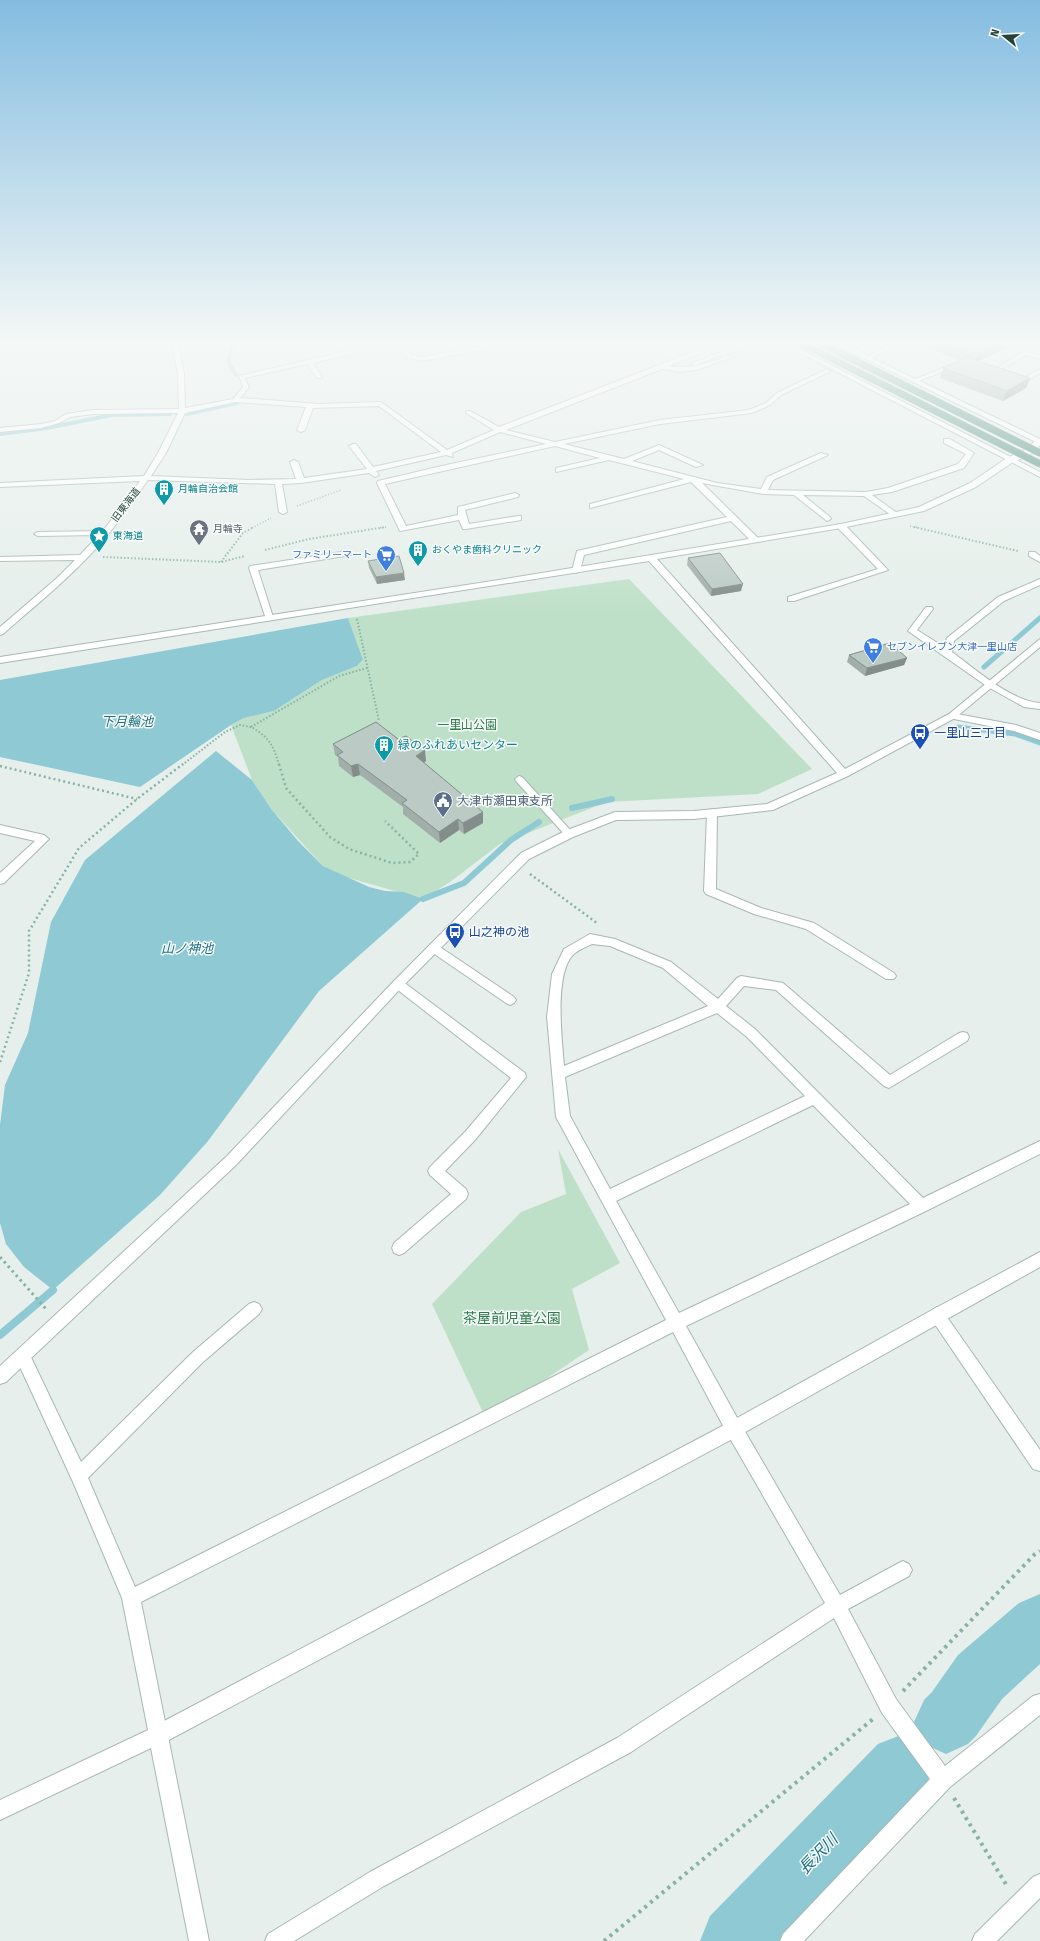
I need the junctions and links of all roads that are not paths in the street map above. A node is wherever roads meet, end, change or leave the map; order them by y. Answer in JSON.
{"nodes":[{"id":1,"x":172,"y":433,"type":"edge"},
{"id":2,"x":419,"y":433,"type":"edge"},
{"id":3,"x":493,"y":433,"type":"edge"},
{"id":4,"x":510,"y":433,"type":"edge"},
{"id":5,"x":611,"y":433,"type":"edge"},
{"id":6,"x":958,"y":433,"type":"edge"},
{"id":7,"x":978,"y":433,"type":"edge"},
{"id":8,"x":1001,"y":433,"type":"edge"},
{"id":9,"x":1021,"y":433,"type":"edge"},
{"id":10,"x":947,"y":441,"type":"dead end"},
{"id":11,"x":1040,"y":442,"type":"edge"},
{"id":12,"x":558,"y":444,"type":"junction"},
{"id":13,"x":353,"y":446,"type":"dead end"},
{"id":14,"x":1040,"y":452,"type":"edge"},
{"id":15,"x":446,"y":453,"type":"junction"},
{"id":16,"x":824,"y":455,"type":"dead end"},
{"id":17,"x":610,"y":458,"type":"junction"},
{"id":18,"x":1010,"y":460,"type":"junction"},
{"id":19,"x":294,"y":462,"type":"dead end"},
{"id":20,"x":624,"y":462,"type":"junction"},
{"id":21,"x":463,"y":463,"type":"junction"},
{"id":22,"x":1040,"y":464,"type":"edge"},
{"id":23,"x":699,"y":466,"type":"dead end"},
{"id":24,"x":371,"y":470,"type":"junction"},
{"id":25,"x":559,"y":470,"type":"dead end"},
{"id":26,"x":1040,"y":475,"type":"edge"},
{"id":27,"x":146,"y":478,"type":"junction"},
{"id":28,"x":693,"y":479,"type":"junction"},
{"id":29,"x":278,"y":481,"type":"junction"},
{"id":30,"x":301,"y":481,"type":"junction"},
{"id":31,"x":381,"y":483,"type":"junction"},
{"id":32,"x":0,"y":484,"type":"edge"},
{"id":33,"x":763,"y":492,"type":"junction"},
{"id":34,"x":795,"y":492,"type":"junction"},
{"id":35,"x":866,"y":494,"type":"junction"},
{"id":36,"x":515,"y":495,"type":"dead end"},
{"id":37,"x":593,"y":506,"type":"dead end"},
{"id":38,"x":283,"y":512,"type":"dead end"},
{"id":39,"x":894,"y":515,"type":"junction"},
{"id":40,"x":462,"y":517,"type":"junction"},
{"id":41,"x":518,"y":518,"type":"dead end"},
{"id":42,"x":732,"y":518,"type":"junction"},
{"id":43,"x":827,"y":519,"type":"dead end"},
{"id":44,"x":841,"y":526,"type":"junction"},
{"id":45,"x":105,"y":533,"type":"junction"},
{"id":46,"x":38,"y":534,"type":"dead end"},
{"id":47,"x":755,"y":540,"type":"junction"},
{"id":48,"x":348,"y":553,"type":"dead end"},
{"id":49,"x":1032,"y":554,"type":"road end"},
{"id":50,"x":83,"y":557,"type":"junction"},
{"id":51,"x":651,"y":558,"type":"junction"},
{"id":52,"x":0,"y":560,"type":"edge"},
{"id":53,"x":1040,"y":560,"type":"edge"},
{"id":54,"x":576,"y":571,"type":"junction"},
{"id":55,"x":1040,"y":582,"type":"edge"},
{"id":56,"x":791,"y":599,"type":"dead end"},
{"id":57,"x":929,"y":609,"type":"dead end"},
{"id":58,"x":269,"y":617,"type":"junction"},
{"id":59,"x":0,"y":632,"type":"edge"},
{"id":60,"x":1040,"y":642,"type":"edge"},
{"id":61,"x":947,"y":653,"type":"junction"},
{"id":62,"x":0,"y":660,"type":"edge"},
{"id":63,"x":991,"y":685,"type":"junction"},
{"id":64,"x":1040,"y":706,"type":"edge"},
{"id":65,"x":952,"y":716,"type":"junction"},
{"id":66,"x":1040,"y":737,"type":"edge"},
{"id":67,"x":844,"y":774,"type":"junction"},
{"id":68,"x":519,"y":779,"type":"dead end"},
{"id":69,"x":712,"y":813,"type":"junction"},
{"id":70,"x":0,"y":829,"type":"edge"},
{"id":71,"x":569,"y":834,"type":"junction"},
{"id":72,"x":0,"y":880,"type":"edge"},
{"id":73,"x":434,"y":948,"type":"junction"},
{"id":74,"x":890,"y":976,"type":"dead end"},
{"id":75,"x":398,"y":984,"type":"junction"},
{"id":76,"x":510,"y":1000,"type":"dead end"},
{"id":77,"x":718,"y":1006,"type":"junction"},
{"id":78,"x":963,"y":1037,"type":"dead end"},
{"id":79,"x":558,"y":1074,"type":"junction"},
{"id":80,"x":814,"y":1098,"type":"junction"},
{"id":81,"x":1040,"y":1147,"type":"edge"},
{"id":82,"x":607,"y":1198,"type":"junction"},
{"id":83,"x":921,"y":1206,"type":"junction"},
{"id":84,"x":400,"y":1248,"type":"dead end"},
{"id":85,"x":1040,"y":1259,"type":"edge"},
{"id":86,"x":254,"y":1309,"type":"dead end"},
{"id":87,"x":937,"y":1314,"type":"junction"},
{"id":88,"x":675,"y":1323,"type":"junction"},
{"id":89,"x":23,"y":1356,"type":"junction"},
{"id":90,"x":0,"y":1376,"type":"edge"},
{"id":91,"x":734,"y":1429,"type":"junction"},
{"id":92,"x":1040,"y":1462,"type":"edge"},
{"id":93,"x":79,"y":1476,"type":"junction"},
{"id":94,"x":903,"y":1570,"type":"dead end"},
{"id":95,"x":131,"y":1598,"type":"junction"},
{"id":96,"x":837,"y":1606,"type":"junction"},
{"id":97,"x":1040,"y":1702,"type":"edge"},
{"id":98,"x":158,"y":1735,"type":"junction"},
{"id":99,"x":943,"y":1780,"type":"junction"},
{"id":100,"x":0,"y":1810,"type":"edge"},
{"id":101,"x":1040,"y":1884,"type":"edge"},
{"id":102,"x":199,"y":1941,"type":"edge"},
{"id":103,"x":275,"y":1941,"type":"edge"},
{"id":104,"x":790,"y":1941,"type":"edge"},
{"id":105,"x":982,"y":1941,"type":"edge"}],
"edges":[{"from":1,"to":27,"type":"street","name":"旧東海道"},
{"from":2,"to":15,"type":"street"},
{"from":3,"to":15,"type":"street"},
{"from":4,"to":12,"type":"street"},
{"from":5,"to":12,"type":"street"},
{"from":6,"to":18,"type":"street"},
{"from":7,"to":22,"type":"highway","bridge":true},
{"from":8,"to":14,"type":"highway","bridge":true},
{"from":9,"to":11,"type":"street"},
{"from":10,"to":35,"type":"street"},
{"from":11,"to":18,"type":"street"},
{"from":12,"to":17,"type":"street"},
{"from":12,"to":21,"type":"street"},
{"from":13,"to":24,"type":"street"},
{"from":15,"to":21,"type":"street"},
{"from":15,"to":24,"type":"street"},
{"from":16,"to":33,"type":"street"},
{"from":17,"to":20,"type":"street"},
{"from":17,"to":25,"type":"street"},
{"from":18,"to":26,"type":"street"},
{"from":18,"to":39,"type":"street"},
{"from":19,"to":30,"type":"street"},
{"from":20,"to":23,"type":"street"},
{"from":20,"to":28,"type":"street"},
{"from":21,"to":31,"type":"street"},
{"from":24,"to":30,"type":"street"},
{"from":24,"to":31,"type":"street"},
{"from":27,"to":29,"type":"street"},
{"from":27,"to":32,"type":"street"},
{"from":27,"to":45,"type":"street","name":"旧東海道"},
{"from":28,"to":33,"type":"street"},
{"from":28,"to":37,"type":"street"},
{"from":28,"to":42,"type":"street"},
{"from":29,"to":30,"type":"street"},
{"from":29,"to":38,"type":"street"},
{"from":31,"to":40,"type":"street"},
{"from":33,"to":34,"type":"street"},
{"from":34,"to":35,"type":"street"},
{"from":34,"to":43,"type":"street"},
{"from":35,"to":39,"type":"street"},
{"from":36,"to":40,"type":"street"},
{"from":39,"to":44,"type":"street"},
{"from":40,"to":41,"type":"street"},
{"from":42,"to":47,"type":"street"},
{"from":42,"to":54,"type":"street"},
{"from":44,"to":47,"type":"street"},
{"from":44,"to":56,"type":"street"},
{"from":45,"to":46,"type":"street"},
{"from":45,"to":50,"type":"street","name":"旧東海道"},
{"from":47,"to":51,"type":"street"},
{"from":48,"to":58,"type":"street"},
{"from":49,"to":53,"type":"street"},
{"from":50,"to":52,"type":"street"},
{"from":50,"to":59,"type":"street","name":"旧東海道"},
{"from":51,"to":54,"type":"street"},
{"from":51,"to":67,"type":"street"},
{"from":54,"to":58,"type":"street"},
{"from":55,"to":61,"type":"street"},
{"from":57,"to":61,"type":"street"},
{"from":58,"to":62,"type":"street"},
{"from":60,"to":63,"type":"street"},
{"from":61,"to":63,"type":"street"},
{"from":63,"to":64,"type":"street"},
{"from":63,"to":65,"type":"street"},
{"from":65,"to":66,"type":"street"},
{"from":65,"to":67,"type":"street"},
{"from":67,"to":69,"type":"street"},
{"from":68,"to":71,"type":"lane"},
{"from":69,"to":71,"type":"street"},
{"from":69,"to":74,"type":"street"},
{"from":70,"to":72,"type":"street"},
{"from":71,"to":73,"type":"street"},
{"from":73,"to":75,"type":"street"},
{"from":73,"to":76,"type":"street"},
{"from":75,"to":84,"type":"street"},
{"from":75,"to":89,"type":"street"},
{"from":77,"to":78,"type":"street"},
{"from":77,"to":79,"type":"street"},
{"from":77,"to":79,"type":"street"},
{"from":77,"to":80,"type":"street"},
{"from":79,"to":82,"type":"street"},
{"from":80,"to":82,"type":"street"},
{"from":80,"to":83,"type":"street"},
{"from":81,"to":83,"type":"street"},
{"from":82,"to":88,"type":"street"},
{"from":83,"to":88,"type":"street"},
{"from":85,"to":87,"type":"street"},
{"from":86,"to":93,"type":"street"},
{"from":87,"to":91,"type":"street"},
{"from":87,"to":92,"type":"street"},
{"from":88,"to":91,"type":"street"},
{"from":88,"to":95,"type":"street"},
{"from":89,"to":90,"type":"street"},
{"from":89,"to":93,"type":"street"},
{"from":91,"to":96,"type":"street"},
{"from":91,"to":98,"type":"street"},
{"from":93,"to":95,"type":"street"},
{"from":94,"to":96,"type":"street"},
{"from":95,"to":98,"type":"street"},
{"from":96,"to":99,"type":"street"},
{"from":96,"to":103,"type":"street"},
{"from":97,"to":99,"type":"street"},
{"from":98,"to":100,"type":"street"},
{"from":98,"to":102,"type":"street"},
{"from":99,"to":104,"type":"street"},
{"from":101,"to":105,"type":"street"}]}
